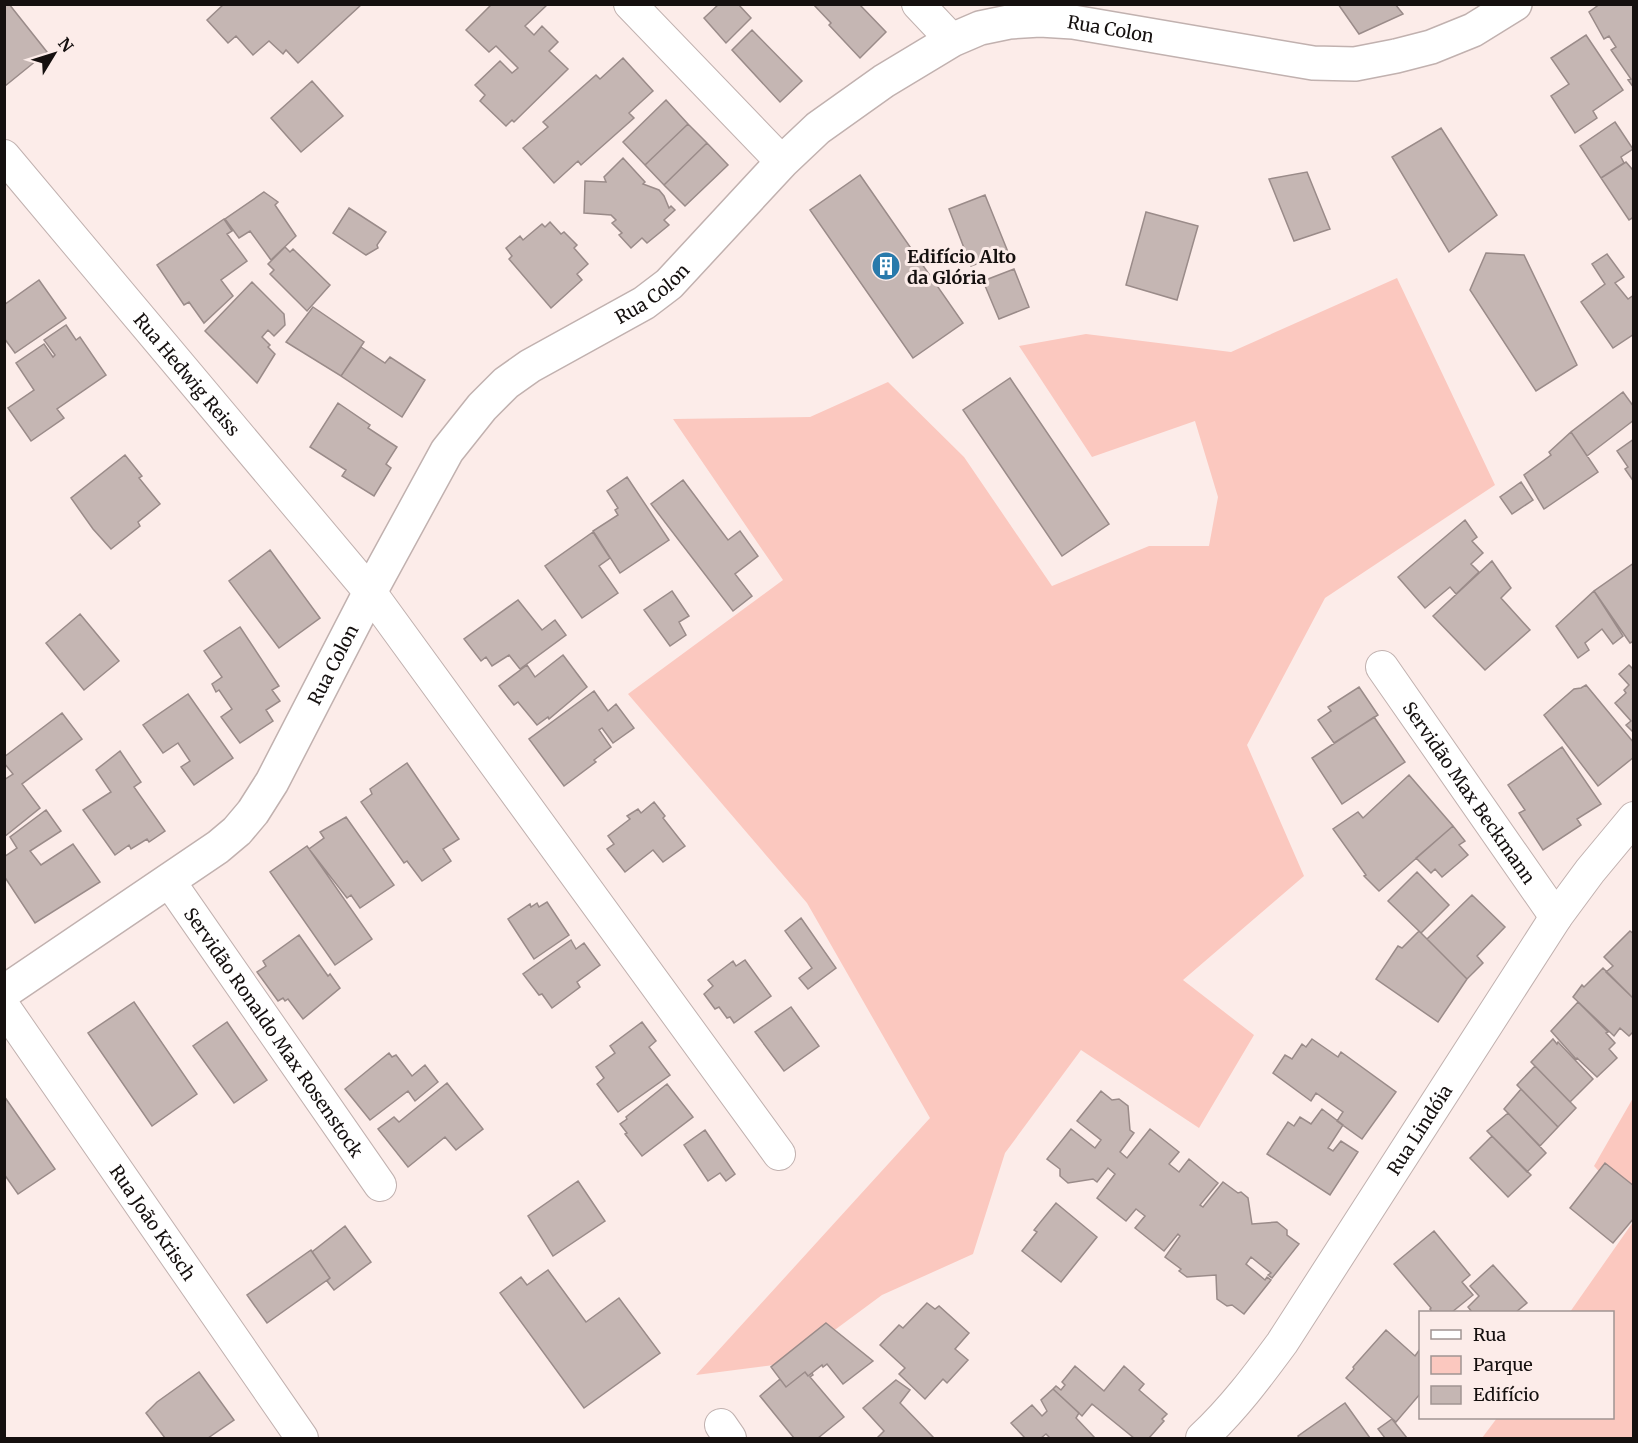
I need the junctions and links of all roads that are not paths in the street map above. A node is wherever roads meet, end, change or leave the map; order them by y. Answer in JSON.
{"nodes":[{"id":1,"x":630,"y":4,"type":"edge"},
{"id":2,"x":918,"y":4,"type":"edge"},
{"id":3,"x":1515,"y":4,"type":"edge"},
{"id":4,"x":952,"y":40,"type":"junction"},
{"id":5,"x":4,"y":156,"type":"edge"},
{"id":6,"x":782,"y":162,"type":"junction"},
{"id":7,"x":370,"y":592,"type":"junction"},
{"id":8,"x":1382,"y":667,"type":"dead end"},
{"id":9,"x":1634,"y":818,"type":"edge"},
{"id":10,"x":169,"y":881,"type":"junction"},
{"id":11,"x":1556,"y":917,"type":"junction"},
{"id":12,"x":4,"y":992,"type":"edge"},
{"id":13,"x":4,"y":1007,"type":"edge"},
{"id":14,"x":779,"y":1154,"type":"dead end"},
{"id":15,"x":380,"y":1185,"type":"dead end"},
{"id":16,"x":302,"y":1438,"type":"edge"},
{"id":17,"x":1202,"y":1438,"type":"edge"}],
"edges":[{"from":1,"to":6,"type":"street"},
{"from":2,"to":4,"type":"street"},
{"from":3,"to":4,"type":"street","name":"Rua Colon"},
{"from":4,"to":6,"type":"street","name":"Rua Colon"},
{"from":5,"to":7,"type":"street","name":"Rua Hedwig Reiss"},
{"from":6,"to":7,"type":"street","name":"Rua Colon"},
{"from":7,"to":10,"type":"street","name":"Rua Colon"},
{"from":7,"to":14,"type":"street","name":"Rua Hedwig Reiss"},
{"from":8,"to":11,"type":"street","name":"Servidão Max Beckmann"},
{"from":9,"to":11,"type":"street","name":"Rua Lindóia"},
{"from":10,"to":12,"type":"street","name":"Rua Colon"},
{"from":10,"to":15,"type":"street","name":"Servidão Ronaldo Max Rosenstock"},
{"from":11,"to":17,"type":"street","name":"Rua Lindóia"},
{"from":13,"to":16,"type":"street","name":"Rua João Krisch"}]}
